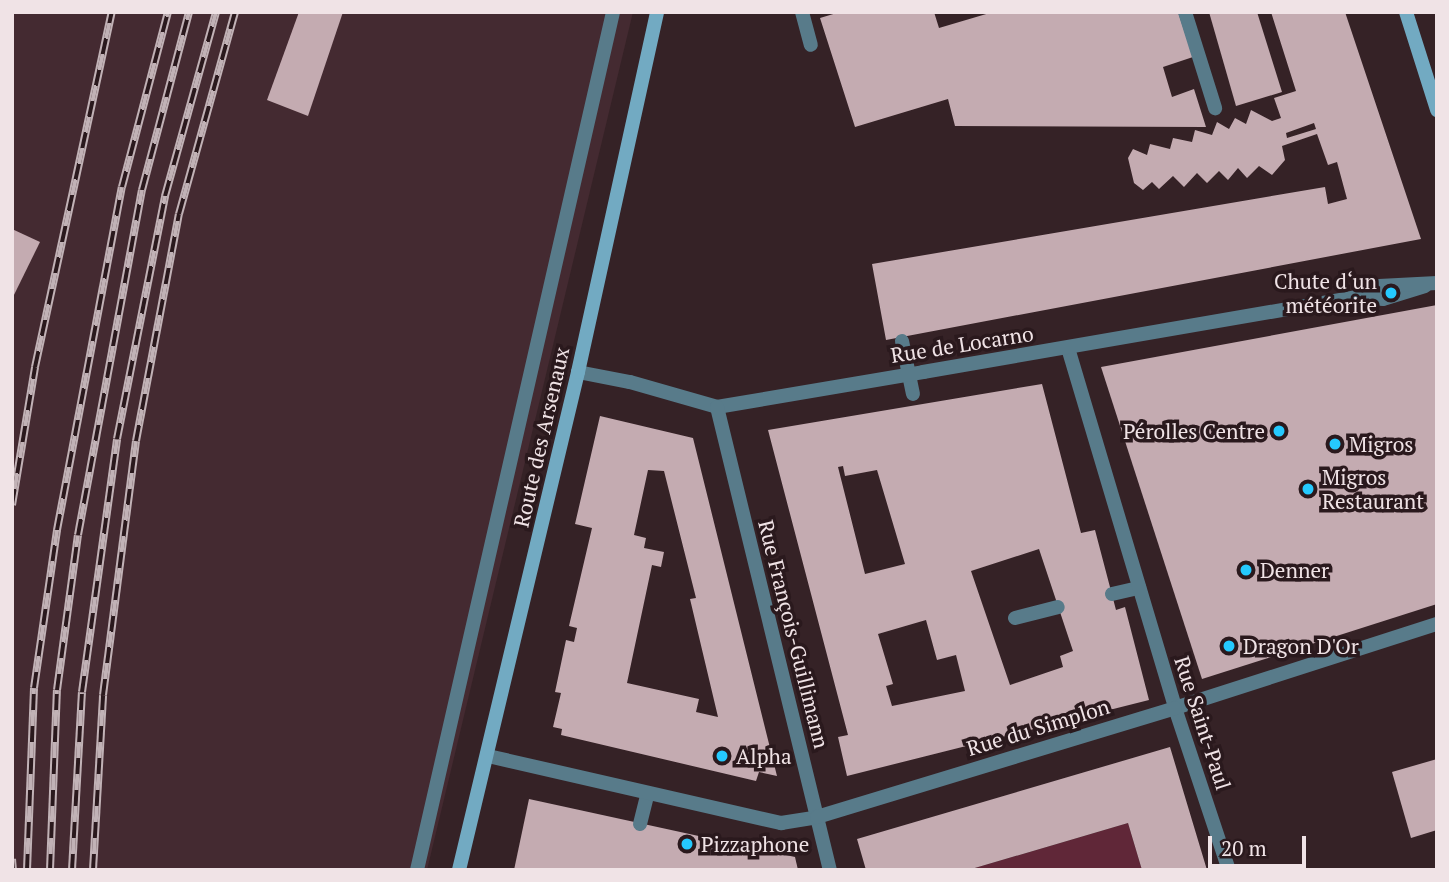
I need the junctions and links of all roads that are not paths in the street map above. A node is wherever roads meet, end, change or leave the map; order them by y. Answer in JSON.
{"nodes":[{"id":1,"x":613,"y":12,"type":"edge"},
{"id":2,"x":657,"y":12,"type":"edge"},
{"id":3,"x":802,"y":12,"type":"edge"},
{"id":4,"x":1185,"y":12,"type":"edge"},
{"id":5,"x":1406,"y":12,"type":"edge"},
{"id":6,"x":811,"y":45,"type":"dead end"},
{"id":7,"x":1215,"y":107,"type":"dead end"},
{"id":8,"x":1437,"y":110,"type":"edge"},
{"id":9,"x":1434,"y":283,"type":"edge"},
{"id":10,"x":902,"y":341,"type":"dead end"},
{"id":11,"x":1068,"y":348,"type":"junction"},
{"id":12,"x":578,"y":372,"type":"junction"},
{"id":13,"x":916,"y":373,"type":"junction"},
{"id":14,"x":913,"y":394,"type":"dead end"},
{"id":15,"x":717,"y":407,"type":"junction"},
{"id":16,"x":1139,"y":588,"type":"junction"},
{"id":17,"x":1112,"y":594,"type":"dead end"},
{"id":18,"x":1058,"y":607,"type":"dead end"},
{"id":19,"x":1015,"y":618,"type":"dead end"},
{"id":20,"x":1437,"y":624,"type":"edge"},
{"id":21,"x":1175,"y":708,"type":"junction"},
{"id":22,"x":488,"y":756,"type":"junction"},
{"id":23,"x":648,"y":793,"type":"junction"},
{"id":24,"x":817,"y":817,"type":"junction"},
{"id":25,"x":640,"y":824,"type":"dead end"},
{"id":26,"x":417,"y":870,"type":"edge"},
{"id":27,"x":459,"y":870,"type":"edge"},
{"id":28,"x":830,"y":870,"type":"edge"},
{"id":29,"x":1229,"y":870,"type":"edge"}],
"edges":[{"from":1,"to":26,"type":"street"},
{"from":2,"to":12,"type":"main road","name":"Route des Arsenaux"},
{"from":3,"to":6,"type":"street"},
{"from":4,"to":7,"type":"street"},
{"from":5,"to":8,"type":"main road"},
{"from":9,"to":11,"type":"street","name":"Rue de Locarno"},
{"from":10,"to":13,"type":"street"},
{"from":11,"to":13,"type":"street","name":"Rue de Locarno"},
{"from":11,"to":16,"type":"street","name":"Rue Saint-Paul"},
{"from":12,"to":15,"type":"street","name":"Rue de Locarno"},
{"from":12,"to":22,"type":"main road","name":"Route des Arsenaux"},
{"from":13,"to":14,"type":"street"},
{"from":13,"to":15,"type":"street","name":"Rue de Locarno"},
{"from":15,"to":24,"type":"street","name":"Rue François-Guillimann"},
{"from":16,"to":17,"type":"street"},
{"from":16,"to":21,"type":"street","name":"Rue Saint-Paul"},
{"from":18,"to":19,"type":"street"},
{"from":20,"to":21,"type":"street","name":"Rue du Simplon"},
{"from":21,"to":24,"type":"street","name":"Rue du Simplon"},
{"from":21,"to":29,"type":"street","name":"Rue Saint-Paul"},
{"from":22,"to":23,"type":"street","name":"Rue du Simplon"},
{"from":22,"to":27,"type":"main road","name":"Route des Arsenaux"},
{"from":23,"to":24,"type":"street","name":"Rue du Simplon"},
{"from":23,"to":25,"type":"street"},
{"from":24,"to":28,"type":"street","name":"Rue François-Guillimann"}]}
